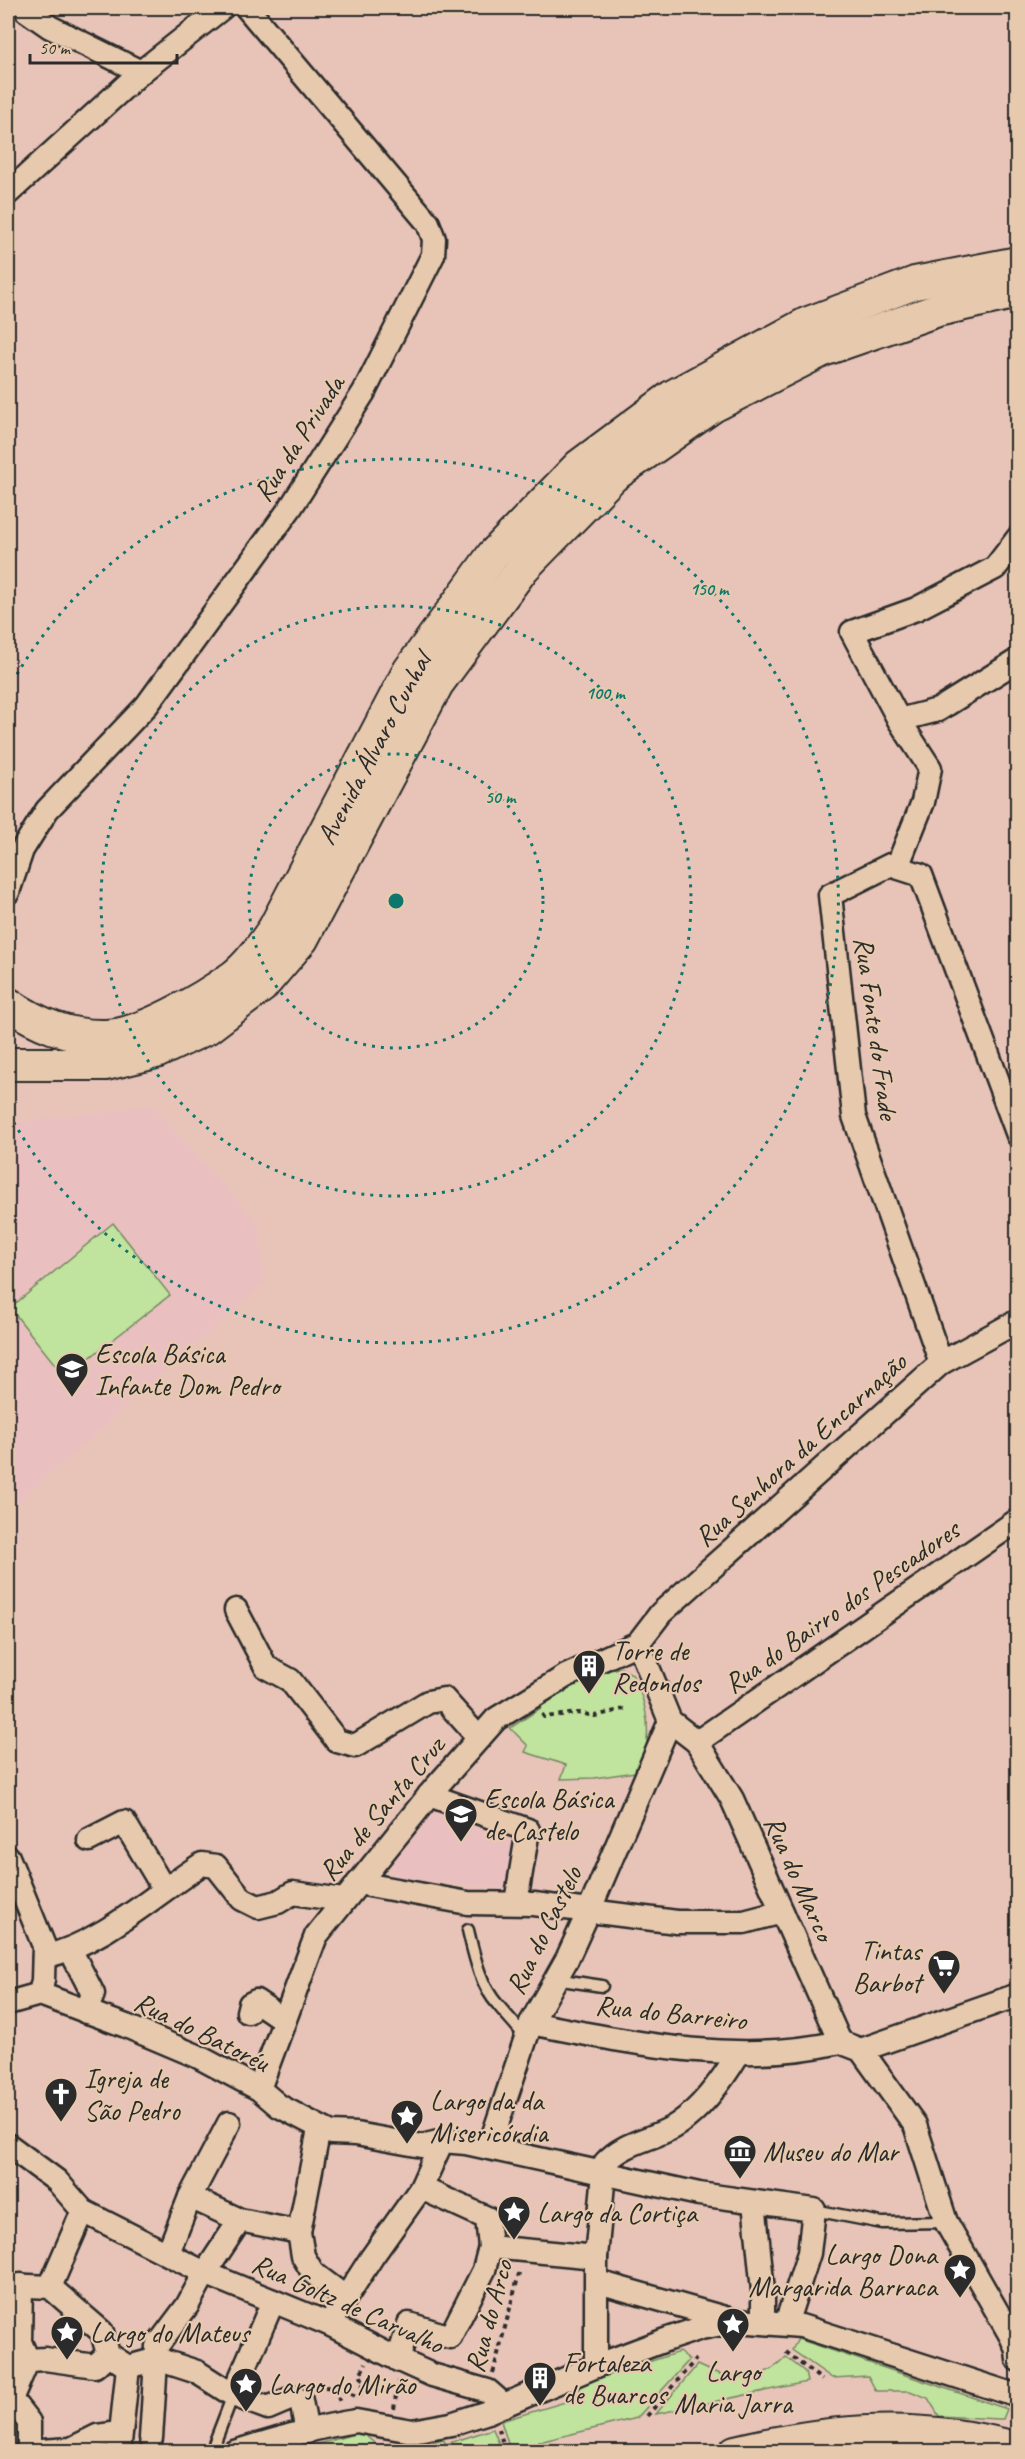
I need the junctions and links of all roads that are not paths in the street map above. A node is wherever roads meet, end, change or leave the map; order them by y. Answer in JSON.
{"nodes":[{"id":1,"x":222,"y":8,"type":"edge"},
{"id":2,"x":247,"y":8,"type":"edge"},
{"id":3,"x":27,"y":11,"type":"dead end"},
{"id":4,"x":141,"y":72,"type":"junction"},
{"id":5,"x":8,"y":193,"type":"edge"},
{"id":6,"x":1017,"y":263,"type":"edge"},
{"id":7,"x":1017,"y":292,"type":"edge"},
{"id":8,"x":1017,"y":538,"type":"edge"},
{"id":9,"x":1016,"y":664,"type":"edge"},
{"id":10,"x":899,"y":720,"type":"junction"},
{"id":11,"x":897,"y":867,"type":"junction"},
{"id":12,"x":8,"y":892,"type":"edge"},
{"id":13,"x":8,"y":1004,"type":"edge"},
{"id":14,"x":8,"y":1064,"type":"edge"},
{"id":15,"x":1017,"y":1135,"type":"edge"},
{"id":16,"x":1017,"y":1321,"type":"edge"},
{"id":17,"x":941,"y":1363,"type":"junction"},
{"id":18,"x":1017,"y":1520,"type":"edge"},
{"id":19,"x":236,"y":1610,"type":"dead end"},
{"id":20,"x":638,"y":1643,"type":"junction"},
{"id":21,"x":670,"y":1721,"type":"junction"},
{"id":22,"x":479,"y":1738,"type":"junction"},
{"id":23,"x":697,"y":1742,"type":"junction"},
{"id":24,"x":429,"y":1795,"type":"junction"},
{"id":25,"x":89,"y":1840,"type":"dead end"},
{"id":26,"x":8,"y":1857,"type":"edge"},
{"id":27,"x":164,"y":1889,"type":"junction"},
{"id":28,"x":350,"y":1892,"type":"junction"},
{"id":29,"x":516,"y":1902,"type":"junction"},
{"id":30,"x":589,"y":1911,"type":"junction"},
{"id":31,"x":782,"y":1912,"type":"junction"},
{"id":32,"x":468,"y":1930,"type":"dead end"},
{"id":33,"x":70,"y":1949,"type":"junction"},
{"id":34,"x":44,"y":1957,"type":"junction"},
{"id":35,"x":555,"y":1979,"type":"junction"},
{"id":36,"x":602,"y":1986,"type":"dead end"},
{"id":37,"x":40,"y":1994,"type":"junction"},
{"id":38,"x":1017,"y":1995,"type":"edge"},
{"id":39,"x":8,"y":2003,"type":"edge"},
{"id":40,"x":89,"y":2003,"type":"junction"},
{"id":41,"x":249,"y":2012,"type":"dead end"},
{"id":42,"x":284,"y":2020,"type":"junction"},
{"id":43,"x":528,"y":2030,"type":"junction"},
{"id":44,"x":851,"y":2046,"type":"junction"},
{"id":45,"x":738,"y":2054,"type":"junction"},
{"id":46,"x":259,"y":2089,"type":"junction"},
{"id":47,"x":229,"y":2124,"type":"dead end"},
{"id":48,"x":319,"y":2129,"type":"junction"},
{"id":49,"x":442,"y":2141,"type":"junction"},
{"id":50,"x":8,"y":2145,"type":"edge"},
{"id":51,"x":489,"y":2148,"type":"junction"},
{"id":52,"x":603,"y":2173,"type":"junction"},
{"id":53,"x":421,"y":2188,"type":"junction"},
{"id":54,"x":190,"y":2196,"type":"junction"},
{"id":55,"x":754,"y":2202,"type":"junction"},
{"id":56,"x":814,"y":2210,"type":"junction"},
{"id":57,"x":83,"y":2211,"type":"junction"},
{"id":58,"x":240,"y":2220,"type":"junction"},
{"id":59,"x":946,"y":2222,"type":"junction"},
{"id":60,"x":298,"y":2232,"type":"junction"},
{"id":61,"x":490,"y":2247,"type":"junction"},
{"id":62,"x":168,"y":2253,"type":"junction"},
{"id":63,"x":596,"y":2257,"type":"junction"},
{"id":64,"x":205,"y":2273,"type":"junction"},
{"id":65,"x":598,"y":2282,"type":"junction"},
{"id":66,"x":14,"y":2285,"type":"edge"},
{"id":67,"x":50,"y":2287,"type":"junction"},
{"id":68,"x":345,"y":2297,"type":"junction"},
{"id":69,"x":273,"y":2301,"type":"junction"},
{"id":70,"x":738,"y":2321,"type":"junction"},
{"id":71,"x":763,"y":2322,"type":"junction"},
{"id":72,"x":329,"y":2324,"type":"junction"},
{"id":73,"x":786,"y":2324,"type":"junction"},
{"id":74,"x":108,"y":2354,"type":"junction"},
{"id":75,"x":28,"y":2360,"type":"junction"},
{"id":76,"x":157,"y":2360,"type":"junction"},
{"id":77,"x":399,"y":2360,"type":"junction"},
{"id":78,"x":1017,"y":2360,"type":"edge"},
{"id":79,"x":596,"y":2366,"type":"junction"},
{"id":80,"x":128,"y":2367,"type":"junction"},
{"id":81,"x":233,"y":2395,"type":"junction"},
{"id":82,"x":1017,"y":2396,"type":"edge"},
{"id":83,"x":496,"y":2398,"type":"junction"},
{"id":84,"x":9,"y":2401,"type":"edge"},
{"id":85,"x":307,"y":2432,"type":"junction"},
{"id":86,"x":151,"y":2439,"type":"dead end"},
{"id":87,"x":119,"y":2442,"type":"edge"},
{"id":88,"x":1004,"y":2445,"type":"edge"},
{"id":89,"x":27,"y":2451,"type":"edge"},
{"id":90,"x":211,"y":2451,"type":"edge"},
{"id":91,"x":234,"y":2451,"type":"edge"},
{"id":92,"x":735,"y":2451,"type":"edge"}],
"edges":[{"from":1,"to":4,"type":"street"},
{"from":2,"to":12,"type":"street","name":"Rua da Privada"},
{"from":3,"to":4,"type":"street"},
{"from":4,"to":5,"type":"street"},
{"from":6,"to":13,"type":"main road","name":"Avenida Álvaro Cunhal"},
{"from":7,"to":14,"type":"main road","name":"Avenida Álvaro Cunhal"},
{"from":8,"to":10,"type":"street"},
{"from":9,"to":10,"type":"street"},
{"from":10,"to":11,"type":"street"},
{"from":11,"to":15,"type":"street"},
{"from":11,"to":17,"type":"street","name":"Rua Fonte do Frade"},
{"from":16,"to":17,"type":"street","name":"Rua Senhora da Encarnação"},
{"from":17,"to":20,"type":"street","name":"Rua Senhora da Encarnação"},
{"from":18,"to":23,"type":"street","name":"Rua do Bairro dos Pescadores"},
{"from":19,"to":22,"type":"street"},
{"from":20,"to":21,"type":"street"},
{"from":20,"to":22,"type":"street","name":"Rua de Santa Cruz"},
{"from":21,"to":23,"type":"street"},
{"from":21,"to":30,"type":"street","name":"Rua do Castelo"},
{"from":22,"to":24,"type":"street","name":"Rua de Santa Cruz"},
{"from":23,"to":31,"type":"street","name":"Rua do Marco"},
{"from":24,"to":28,"type":"street","name":"Rua de Santa Cruz"},
{"from":24,"to":29,"type":"street"},
{"from":25,"to":27,"type":"street"},
{"from":26,"to":34,"type":"street"},
{"from":27,"to":28,"type":"street"},
{"from":27,"to":33,"type":"street"},
{"from":28,"to":29,"type":"street"},
{"from":28,"to":42,"type":"street","name":"Rua de Santa Cruz"},
{"from":29,"to":30,"type":"street"},
{"from":30,"to":31,"type":"street"},
{"from":30,"to":35,"type":"street","name":"Rua do Castelo"},
{"from":31,"to":44,"type":"street","name":"Rua do Marco"},
{"from":32,"to":43,"type":"lane"},
{"from":33,"to":34,"type":"street"},
{"from":33,"to":40,"type":"street"},
{"from":34,"to":37,"type":"street"},
{"from":35,"to":36,"type":"lane"},
{"from":35,"to":43,"type":"street","name":"Rua do Castelo"},
{"from":37,"to":39,"type":"street"},
{"from":37,"to":40,"type":"street","name":"Rua do Batoréu"},
{"from":38,"to":44,"type":"street","name":"Rua do Barreiro"},
{"from":40,"to":46,"type":"street","name":"Rua do Batoréu"},
{"from":41,"to":42,"type":"street"},
{"from":42,"to":46,"type":"street","name":"Rua de Santa Cruz"},
{"from":43,"to":45,"type":"street","name":"Rua do Barreiro"},
{"from":43,"to":51,"type":"street","name":"Rua do Castelo"},
{"from":44,"to":45,"type":"street","name":"Rua do Barreiro"},
{"from":44,"to":59,"type":"street","name":"Rua do Marco"},
{"from":45,"to":52,"type":"street"},
{"from":46,"to":48,"type":"street","name":"Rua do Batoréu"},
{"from":47,"to":54,"type":"street"},
{"from":48,"to":49,"type":"street"},
{"from":48,"to":60,"type":"street"},
{"from":49,"to":51,"type":"street"},
{"from":49,"to":53,"type":"street"},
{"from":50,"to":57,"type":"street"},
{"from":51,"to":52,"type":"street"},
{"from":52,"to":55,"type":"street"},
{"from":52,"to":63,"type":"street"},
{"from":53,"to":61,"type":"street"},
{"from":53,"to":68,"type":"street"},
{"from":54,"to":58,"type":"street"},
{"from":54,"to":62,"type":"street"},
{"from":55,"to":56,"type":"street"},
{"from":55,"to":71,"type":"street"},
{"from":56,"to":59,"type":"lane"},
{"from":56,"to":73,"type":"street"},
{"from":57,"to":62,"type":"street","name":"Rua Goltz de Carvalho"},
{"from":57,"to":67,"type":"street"},
{"from":58,"to":60,"type":"street"},
{"from":58,"to":64,"type":"street"},
{"from":59,"to":78,"type":"street","name":"Rua do Marco"},
{"from":60,"to":68,"type":"street"},
{"from":61,"to":63,"type":"street"},
{"from":61,"to":77,"type":"street"},
{"from":62,"to":64,"type":"street","name":"Rua Goltz de Carvalho"},
{"from":63,"to":65,"type":"street"},
{"from":64,"to":69,"type":"street","name":"Rua Goltz de Carvalho"},
{"from":64,"to":76,"type":"street"},
{"from":65,"to":70,"type":"street"},
{"from":65,"to":79,"type":"street"},
{"from":66,"to":67,"type":"street"},
{"from":66,"to":75,"type":"street"},
{"from":67,"to":74,"type":"street"},
{"from":68,"to":72,"type":"street"},
{"from":69,"to":72,"type":"street","name":"Rua Goltz de Carvalho"},
{"from":69,"to":81,"type":"street"},
{"from":70,"to":71,"type":"street"},
{"from":70,"to":79,"type":"street"},
{"from":71,"to":73,"type":"street"},
{"from":72,"to":77,"type":"street","name":"Rua Goltz de Carvalho"},
{"from":73,"to":82,"type":"street"},
{"from":74,"to":75,"type":"street"},
{"from":74,"to":80,"type":"street"},
{"from":75,"to":84,"type":"street"},
{"from":76,"to":80,"type":"street"},
{"from":76,"to":81,"type":"street"},
{"from":76,"to":86,"type":"street"},
{"from":77,"to":83,"type":"street","name":"Rua Goltz de Carvalho"},
{"from":79,"to":83,"type":"street"},
{"from":80,"to":87,"type":"street"},
{"from":81,"to":85,"type":"street"},
{"from":81,"to":90,"type":"lane"},
{"from":83,"to":85,"type":"street"},
{"from":84,"to":89,"type":"street"},
{"from":85,"to":91,"type":"street"},
{"from":87,"to":89,"type":"street"},
{"from":88,"to":92,"type":"main road"}]}
